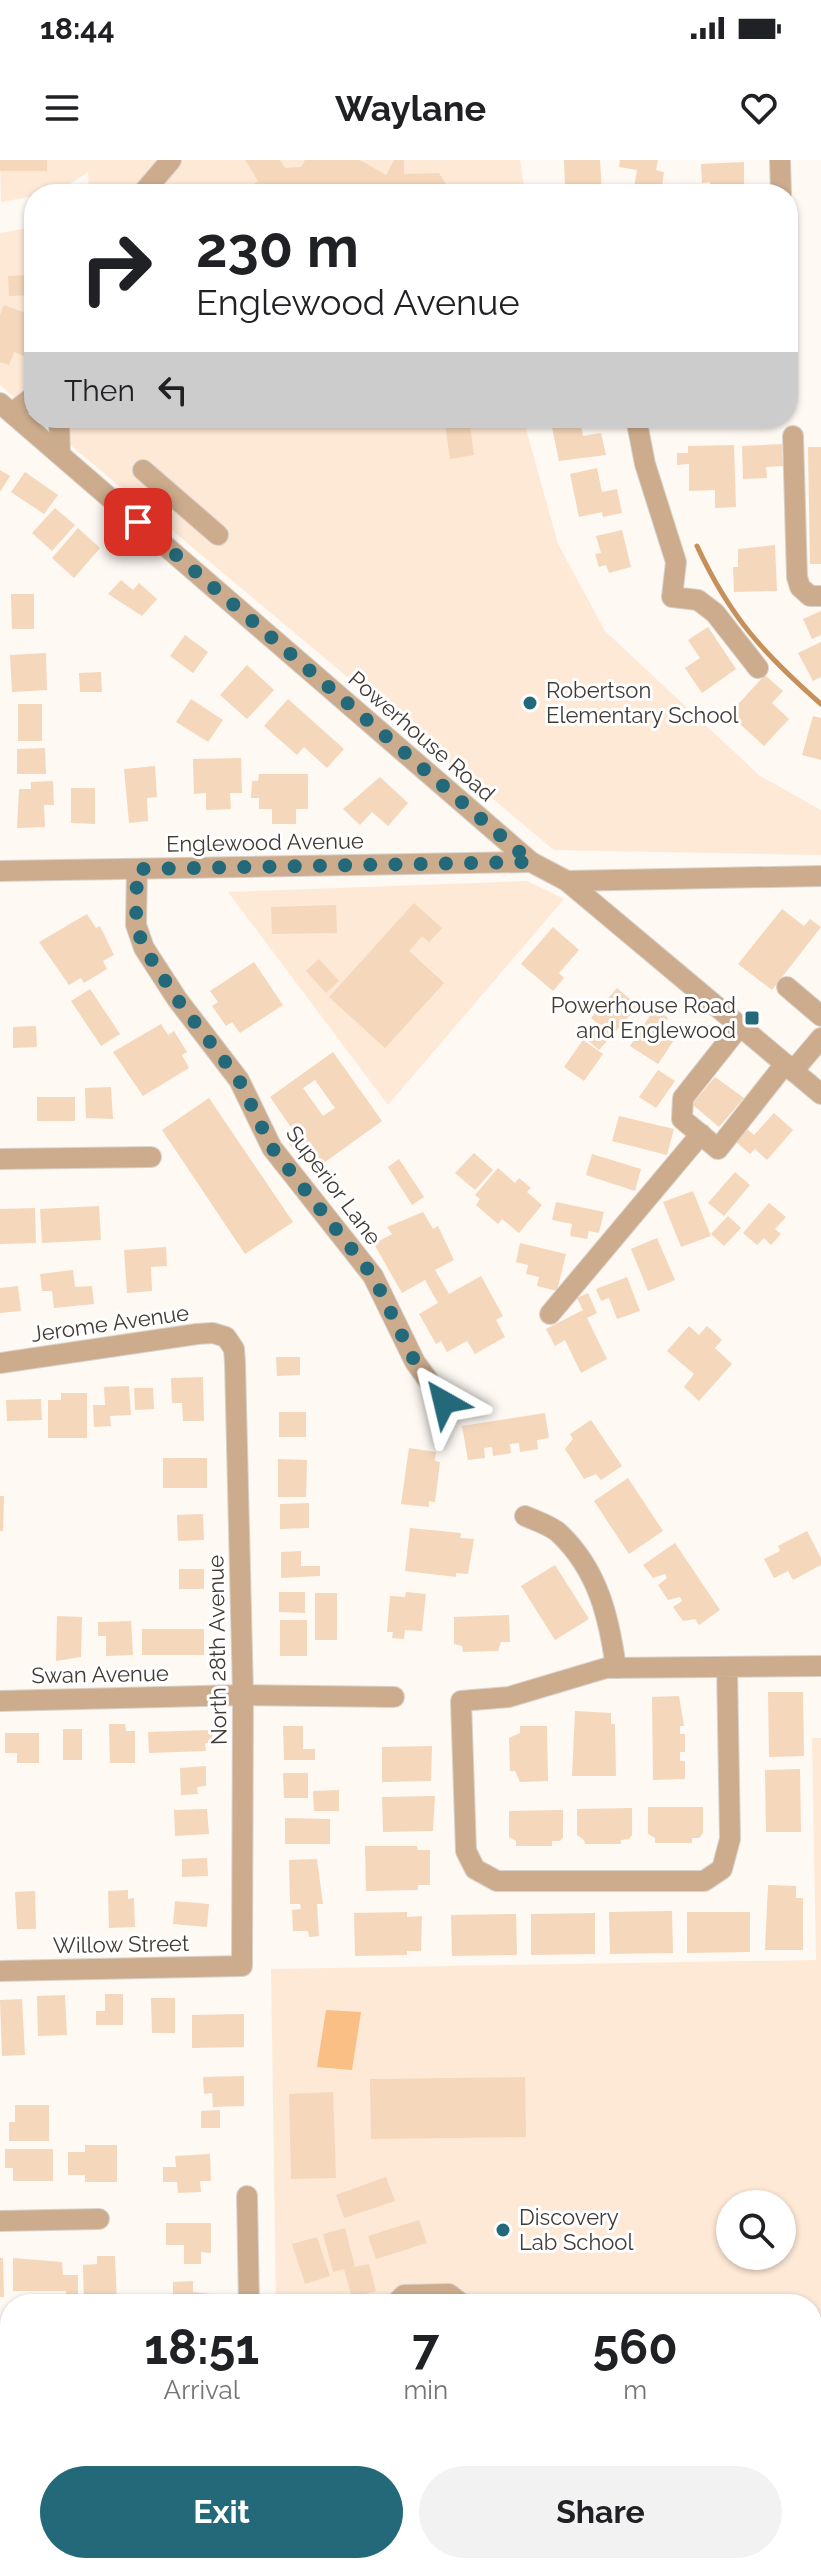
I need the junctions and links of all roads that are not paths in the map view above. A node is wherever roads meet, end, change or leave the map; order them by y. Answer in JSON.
{"nodes":[{"id":1,"x":171,"y":160,"type":"edge"},
{"id":2,"x":780,"y":160,"type":"edge"},
{"id":3,"x":151,"y":184,"type":"edge"},
{"id":4,"x":781,"y":184,"type":"edge"},
{"id":5,"x":6,"y":408,"type":"edge"},
{"id":6,"x":24,"y":423,"type":"edge"},
{"id":7,"x":29,"y":428,"type":"edge"},
{"id":8,"x":59,"y":428,"type":"edge"},
{"id":9,"x":638,"y":428,"type":"edge"},
{"id":10,"x":793,"y":436,"type":"dead end"},
{"id":11,"x":60,"y":454,"type":"junction"},
{"id":12,"x":143,"y":470,"type":"dead end"},
{"id":13,"x":218,"y":535,"type":"dead end"},
{"id":14,"x":816,"y":596,"type":"edge"},
{"id":15,"x":758,"y":668,"type":"dead end"},
{"id":16,"x":531,"y":862,"type":"junction"},
{"id":17,"x":137,"y":869,"type":"junction"},
{"id":18,"x":0,"y":871,"type":"edge"},
{"id":19,"x":821,"y":876,"type":"edge"},
{"id":20,"x":567,"y":881,"type":"junction"},
{"id":21,"x":787,"y":987,"type":"dead end"},
{"id":22,"x":821,"y":1016,"type":"edge"},
{"id":23,"x":740,"y":1026,"type":"junction"},
{"id":24,"x":821,"y":1038,"type":"edge"},
{"id":25,"x":789,"y":1068,"type":"junction"},
{"id":26,"x":821,"y":1094,"type":"edge"},
{"id":27,"x":701,"y":1134,"type":"junction"},
{"id":28,"x":151,"y":1157,"type":"dead end"},
{"id":29,"x":0,"y":1159,"type":"edge"},
{"id":30,"x":550,"y":1314,"type":"dead end"},
{"id":31,"x":226,"y":1337,"type":"joint"},
{"id":32,"x":0,"y":1363,"type":"edge"},
{"id":33,"x":444,"y":1402,"type":"dead end"},
{"id":34,"x":525,"y":1516,"type":"dead end"},
{"id":35,"x":821,"y":1666,"type":"edge"},
{"id":36,"x":727,"y":1667,"type":"junction"},
{"id":37,"x":616,"y":1668,"type":"junction"},
{"id":38,"x":243,"y":1695,"type":"junction"},
{"id":39,"x":394,"y":1697,"type":"dead end"},
{"id":40,"x":0,"y":1701,"type":"edge"},
{"id":41,"x":242,"y":1966,"type":"joint"},
{"id":42,"x":0,"y":1971,"type":"edge"},
{"id":43,"x":247,"y":2196,"type":"dead end"},
{"id":44,"x":99,"y":2219,"type":"dead end"},
{"id":45,"x":0,"y":2221,"type":"edge"},
{"id":46,"x":249,"y":2294,"type":"edge"}],
"edges":[{"from":1,"to":3,"type":"street"},
{"from":2,"to":4,"type":"street"},
{"from":5,"to":6,"type":"street","name":"Powerhouse Road"},
{"from":7,"to":11,"type":"street","name":"Powerhouse Road"},
{"from":8,"to":11,"type":"street"},
{"from":9,"to":15,"type":"street"},
{"from":10,"to":14,"type":"street"},
{"from":11,"to":16,"type":"street","name":"Powerhouse Road"},
{"from":12,"to":13,"type":"street"},
{"from":16,"to":17,"type":"street","name":"Englewood Avenue"},
{"from":16,"to":20,"type":"street","name":"Powerhouse Road"},
{"from":17,"to":18,"type":"street","name":"Englewood Avenue"},
{"from":17,"to":33,"type":"street","name":"Superior Lane"},
{"from":19,"to":20,"type":"street"},
{"from":20,"to":23,"type":"street","name":"Powerhouse Road"},
{"from":21,"to":22,"type":"street"},
{"from":23,"to":25,"type":"street","name":"Powerhouse Road"},
{"from":23,"to":27,"type":"street"},
{"from":24,"to":25,"type":"street"},
{"from":25,"to":26,"type":"street","name":"Powerhouse Road"},
{"from":25,"to":27,"type":"street"},
{"from":27,"to":30,"type":"street"},
{"from":28,"to":29,"type":"street"},
{"from":31,"to":32,"type":"street","name":"Jerome Avenue"},
{"from":31,"to":38,"type":"street","name":"North 28th Avenue"},
{"from":34,"to":37,"type":"street"},
{"from":35,"to":36,"type":"street"},
{"from":36,"to":37,"type":"street"},
{"from":36,"to":37,"type":"street"},
{"from":38,"to":39,"type":"street","name":"Swan Avenue"},
{"from":38,"to":40,"type":"street","name":"Swan Avenue"},
{"from":38,"to":41,"type":"street","name":"North 28th Avenue"},
{"from":41,"to":42,"type":"street","name":"Willow Street"},
{"from":43,"to":46,"type":"street"},
{"from":44,"to":45,"type":"street"}]}
